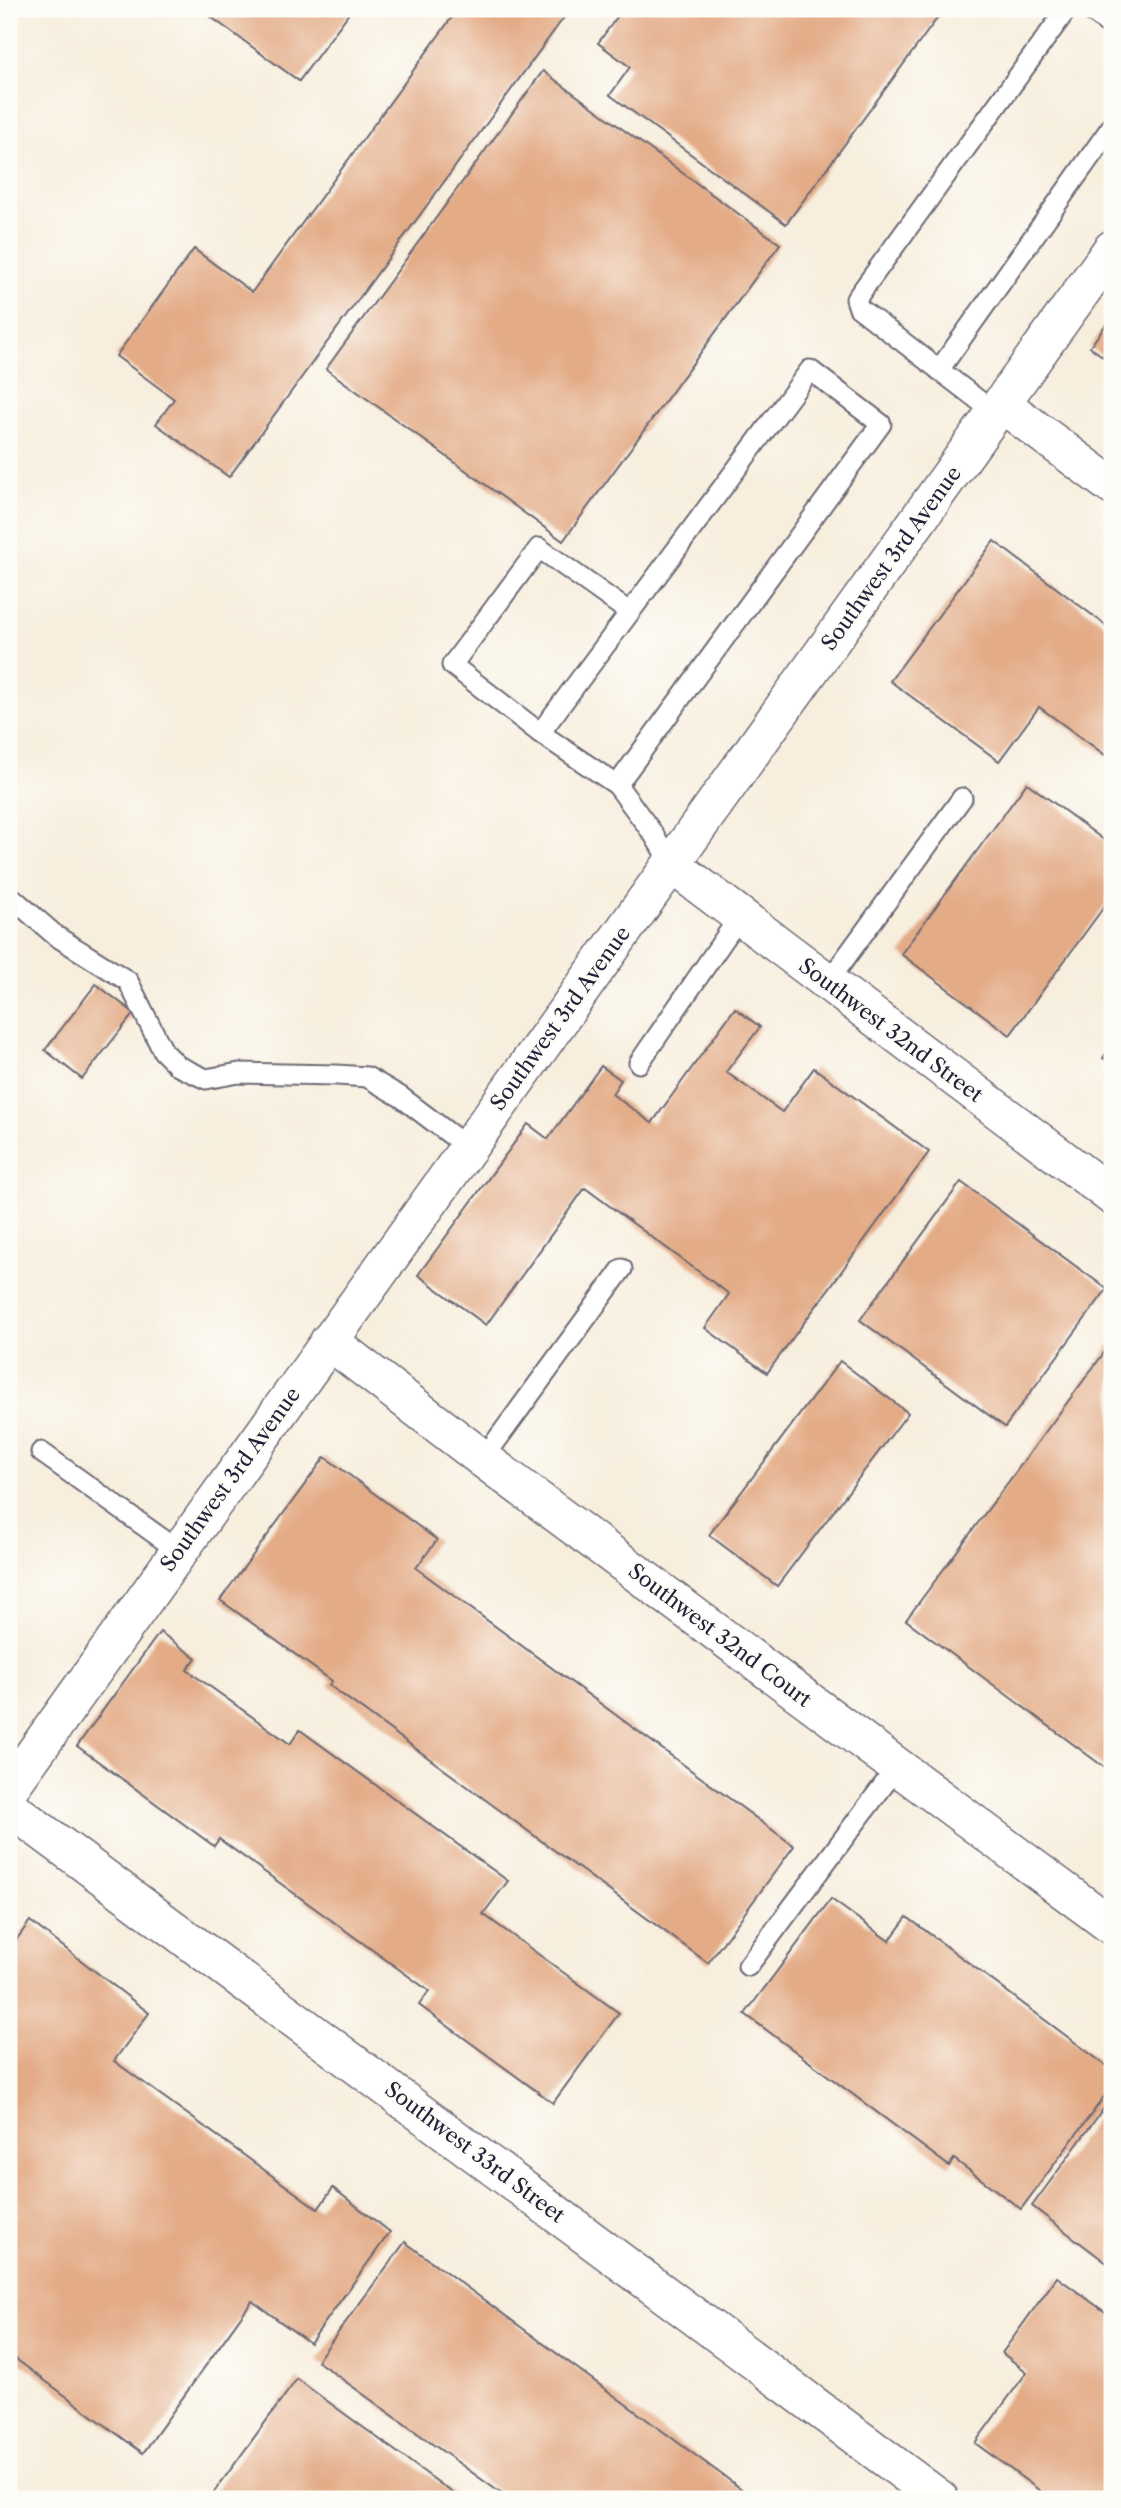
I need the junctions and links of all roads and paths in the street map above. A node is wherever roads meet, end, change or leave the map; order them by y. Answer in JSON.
{"nodes":[{"id":1,"x":1067,"y":9,"type":"edge"},
{"id":2,"x":1089,"y":9,"type":"edge"},
{"id":3,"x":1112,"y":27,"type":"edge"},
{"id":4,"x":1112,"y":126,"type":"edge"},
{"id":5,"x":1112,"y":248,"type":"edge"},
{"id":6,"x":939,"y":370,"type":"junction"},
{"id":7,"x":999,"y":408,"type":"junction"},
{"id":8,"x":1112,"y":486,"type":"edge"},
{"id":9,"x":629,"y":612,"type":"junction"},
{"id":10,"x":540,"y":733,"type":"junction"},
{"id":11,"x":617,"y":785,"type":"junction"},
{"id":12,"x":962,"y":798,"type":"dead end"},
{"id":13,"x":671,"y":864,"type":"junction"},
{"id":14,"x":9,"y":895,"type":"edge"},
{"id":15,"x":740,"y":916,"type":"junction"},
{"id":16,"x":828,"y":982,"type":"junction"},
{"id":17,"x":639,"y":1063,"type":"dead end"},
{"id":18,"x":467,"y":1147,"type":"junction"},
{"id":19,"x":1112,"y":1196,"type":"edge"},
{"id":20,"x":622,"y":1269,"type":"dead end"},
{"id":21,"x":329,"y":1341,"type":"junction"},
{"id":22,"x":41,"y":1452,"type":"dead end"},
{"id":23,"x":483,"y":1459,"type":"junction"},
{"id":24,"x":178,"y":1551,"type":"junction"},
{"id":25,"x":897,"y":1768,"type":"junction"},
{"id":26,"x":9,"y":1788,"type":"edge"},
{"id":27,"x":9,"y":1807,"type":"edge"},
{"id":28,"x":1112,"y":1926,"type":"edge"},
{"id":29,"x":747,"y":1966,"type":"dead end"},
{"id":30,"x":940,"y":2499,"type":"edge"}],
"edges":[{"from":1,"to":6,"type":"lane"},
{"from":2,"to":3,"type":"lane"},
{"from":4,"to":6,"type":"lane"},
{"from":5,"to":7,"type":"street","name":"Southwest 3rd Avenue"},
{"from":6,"to":7,"type":"lane"},
{"from":7,"to":8,"type":"street"},
{"from":7,"to":13,"type":"street","name":"Southwest 3rd Avenue"},
{"from":9,"to":10,"type":"lane"},
{"from":9,"to":10,"type":"lane"},
{"from":9,"to":11,"type":"lane"},
{"from":10,"to":11,"type":"lane"},
{"from":11,"to":13,"type":"lane"},
{"from":12,"to":16,"type":"lane"},
{"from":13,"to":15,"type":"street","name":"Southwest 32nd Street"},
{"from":13,"to":18,"type":"street","name":"Southwest 3rd Avenue"},
{"from":14,"to":18,"type":"lane"},
{"from":15,"to":16,"type":"street","name":"Southwest 32nd Street"},
{"from":15,"to":17,"type":"lane"},
{"from":16,"to":19,"type":"street","name":"Southwest 32nd Street"},
{"from":18,"to":21,"type":"street","name":"Southwest 3rd Avenue"},
{"from":20,"to":23,"type":"lane"},
{"from":21,"to":23,"type":"street","name":"Southwest 32nd Court"},
{"from":21,"to":24,"type":"street","name":"Southwest 3rd Avenue"},
{"from":22,"to":24,"type":"lane"},
{"from":23,"to":25,"type":"street","name":"Southwest 32nd Court"},
{"from":24,"to":26,"type":"street","name":"Southwest 3rd Avenue"},
{"from":25,"to":28,"type":"street","name":"Southwest 32nd Court"},
{"from":25,"to":29,"type":"lane"},
{"from":27,"to":30,"type":"street","name":"Southwest 33rd Street"}]}
